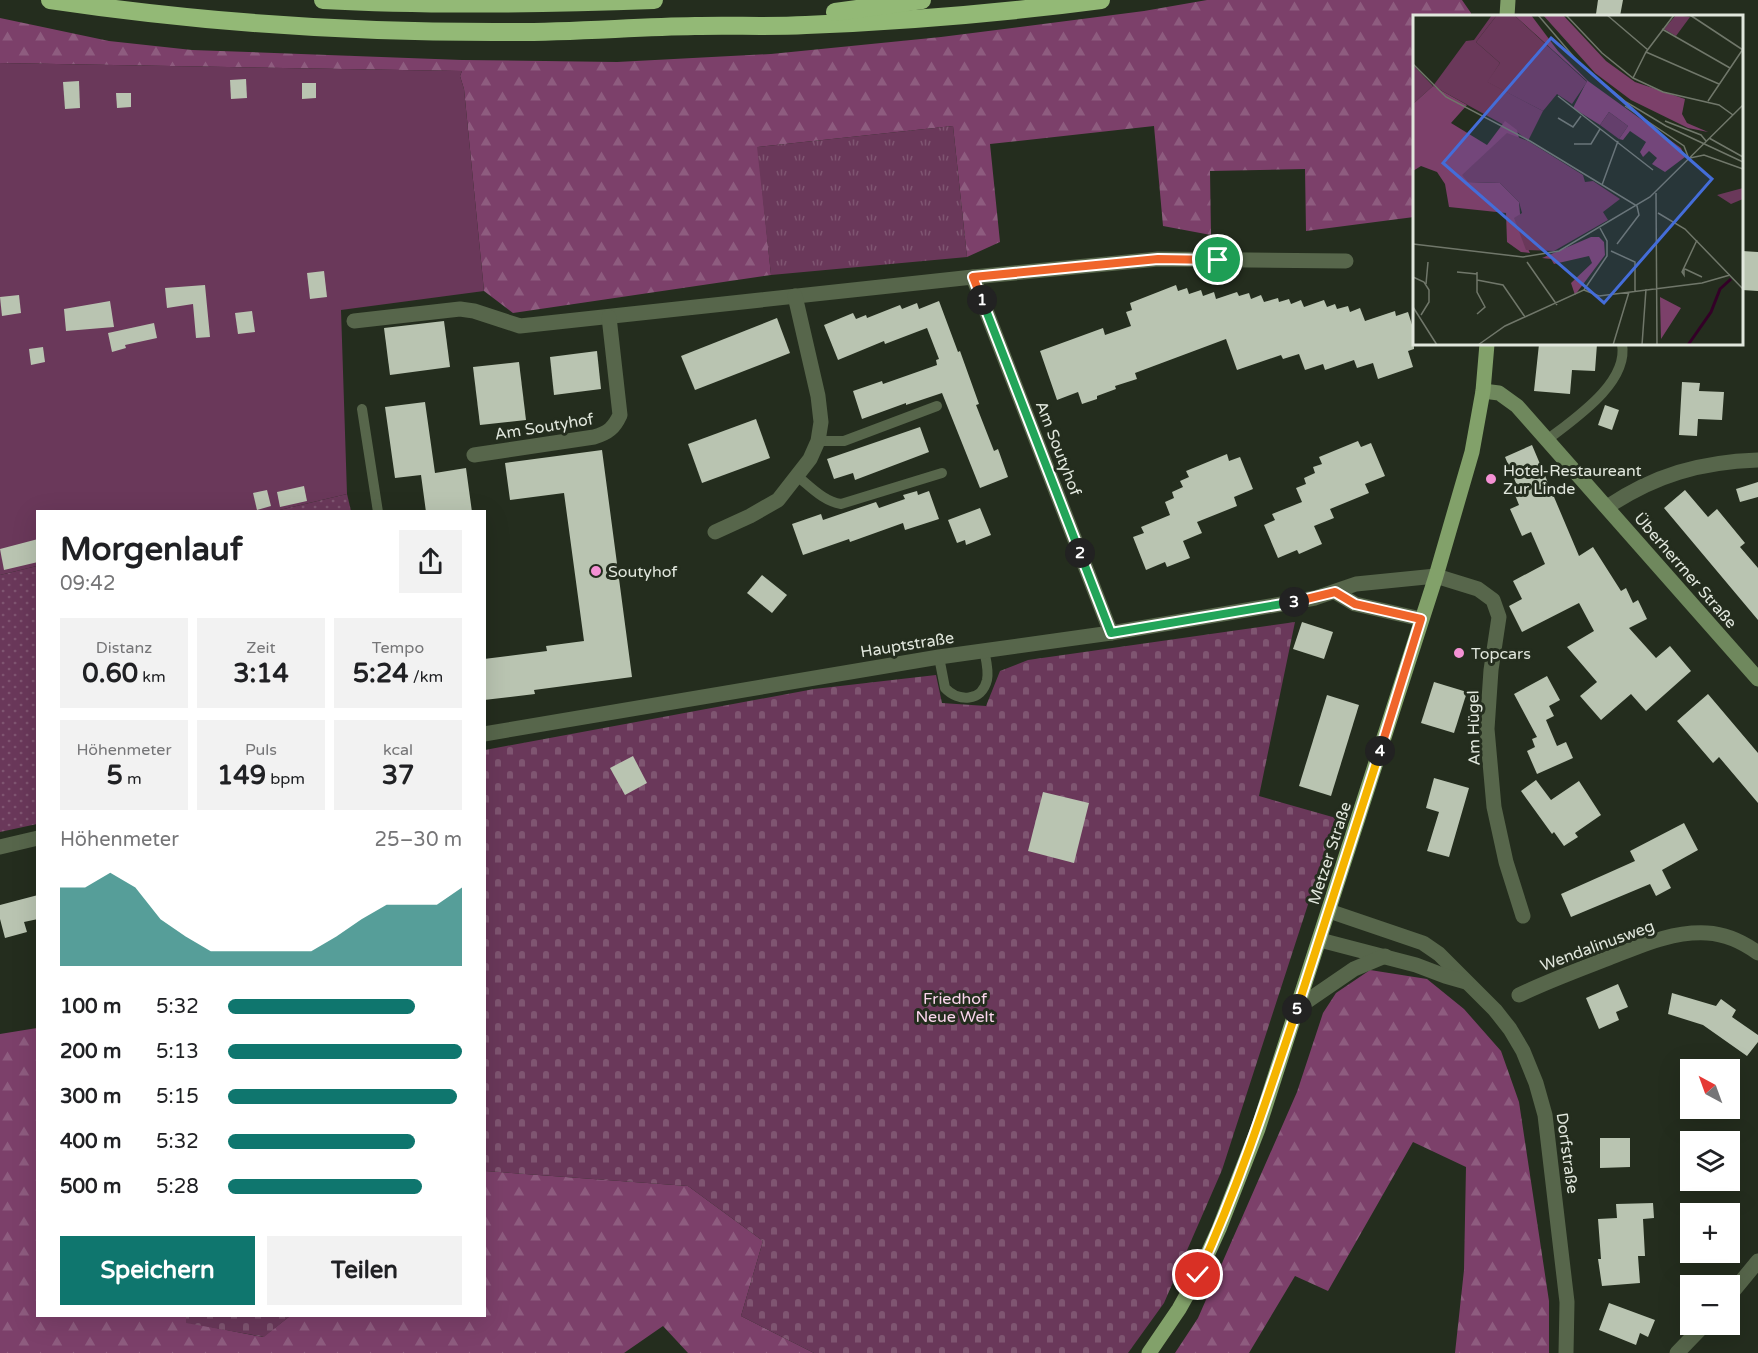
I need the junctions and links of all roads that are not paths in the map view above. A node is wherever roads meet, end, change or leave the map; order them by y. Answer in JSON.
{"nodes":[{"id":1,"x":50,"y":0,"type":"edge"},
{"id":2,"x":323,"y":0,"type":"edge"},
{"id":3,"x":654,"y":0,"type":"edge"},
{"id":4,"x":922,"y":0,"type":"edge"},
{"id":5,"x":1101,"y":0,"type":"edge"},
{"id":6,"x":1508,"y":0,"type":"edge"},
{"id":7,"x":1507,"y":15,"type":"edge"},
{"id":8,"x":693,"y":26,"type":"junction"},
{"id":9,"x":1346,"y":261,"type":"dead end"},
{"id":10,"x":973,"y":277,"type":"junction"},
{"id":11,"x":795,"y":296,"type":"junction"},
{"id":12,"x":609,"y":317,"type":"junction"},
{"id":13,"x":354,"y":321,"type":"dead end"},
{"id":14,"x":1487,"y":345,"type":"edge"},
{"id":15,"x":1622,"y":345,"type":"edge"},
{"id":16,"x":1483,"y":391,"type":"junction"},
{"id":17,"x":937,"y":406,"type":"dead end"},
{"id":18,"x":362,"y":409,"type":"dead end"},
{"id":19,"x":1547,"y":440,"type":"junction"},
{"id":20,"x":818,"y":441,"type":"junction"},
{"id":21,"x":474,"y":455,"type":"dead end"},
{"id":22,"x":1758,"y":460,"type":"edge"},
{"id":23,"x":942,"y":473,"type":"dead end"},
{"id":24,"x":797,"y":476,"type":"junction"},
{"id":25,"x":1607,"y":507,"type":"junction"},
{"id":26,"x":378,"y":510,"type":"edge"},
{"id":27,"x":715,"y":532,"type":"dead end"},
{"id":28,"x":1436,"y":576,"type":"junction"},
{"id":29,"x":1335,"y":592,"type":"junction"},
{"id":30,"x":1421,"y":619,"type":"junction"},
{"id":31,"x":1111,"y":633,"type":"junction"},
{"id":32,"x":984,"y":650,"type":"junction"},
{"id":33,"x":939,"y":657,"type":"junction"},
{"id":34,"x":1758,"y":679,"type":"edge"},
{"id":35,"x":486,"y":734,"type":"edge"},
{"id":36,"x":36,"y":838,"type":"edge"},
{"id":37,"x":0,"y":847,"type":"edge"},
{"id":38,"x":1329,"y":911,"type":"junction"},
{"id":39,"x":1523,"y":916,"type":"dead end"},
{"id":40,"x":1320,"y":940,"type":"junction"},
{"id":41,"x":1758,"y":952,"type":"edge"},
{"id":42,"x":1385,"y":956,"type":"junction"},
{"id":43,"x":1466,"y":982,"type":"junction"},
{"id":44,"x":1519,"y":995,"type":"dead end"},
{"id":45,"x":1297,"y":1008,"type":"junction"},
{"id":46,"x":1758,"y":1261,"type":"edge"},
{"id":47,"x":1740,"y":1283,"type":"edge"},
{"id":48,"x":1694,"y":1335,"type":"edge"},
{"id":49,"x":1149,"y":1353,"type":"edge"},
{"id":50,"x":1566,"y":1353,"type":"edge"},
{"id":51,"x":1677,"y":1353,"type":"edge"}],
"edges":[{"from":1,"to":8,"type":"highway"},
{"from":2,"to":3,"type":"highway"},
{"from":4,"to":8,"type":"highway"},
{"from":5,"to":8,"type":"highway"},
{"from":6,"to":7,"type":"main road"},
{"from":9,"to":10,"type":"street"},
{"from":10,"to":11,"type":"street"},
{"from":10,"to":31,"type":"street","name":"Am Soutyhof"},
{"from":11,"to":12,"type":"street"},
{"from":11,"to":20,"type":"street"},
{"from":12,"to":13,"type":"street"},
{"from":12,"to":21,"type":"street","name":"Am Soutyhof"},
{"from":14,"to":16,"type":"main road","name":"Metzer Straße"},
{"from":15,"to":19,"type":"lane"},
{"from":16,"to":19,"type":"main road","name":"Überherrner Straße"},
{"from":16,"to":28,"type":"main road","name":"Metzer Straße"},
{"from":17,"to":20,"type":"lane"},
{"from":18,"to":26,"type":"lane"},
{"from":19,"to":25,"type":"main road","name":"Überherrner Straße"},
{"from":20,"to":24,"type":"street"},
{"from":22,"to":25,"type":"street"},
{"from":23,"to":24,"type":"lane"},
{"from":24,"to":27,"type":"street"},
{"from":25,"to":34,"type":"main road","name":"Überherrner Straße"},
{"from":28,"to":29,"type":"street","name":"Hauptstraße"},
{"from":28,"to":30,"type":"main road","name":"Metzer Straße"},
{"from":28,"to":39,"type":"street","name":"Am Hügel"},
{"from":29,"to":30,"type":"street"},
{"from":29,"to":31,"type":"street","name":"Hauptstraße"},
{"from":30,"to":38,"type":"main road","name":"Metzer Straße"},
{"from":31,"to":32,"type":"street","name":"Hauptstraße"},
{"from":32,"to":33,"type":"street","name":"Hauptstraße"},
{"from":32,"to":33,"type":"lane"},
{"from":33,"to":35,"type":"street","name":"Hauptstraße"},
{"from":36,"to":37,"type":"street"},
{"from":38,"to":40,"type":"main road","name":"Metzer Straße"},
{"from":38,"to":43,"type":"street","name":"Dorfstraße"},
{"from":40,"to":42,"type":"street","name":"Dorfstraße"},
{"from":40,"to":45,"type":"main road","name":"Metzer Straße"},
{"from":41,"to":44,"type":"street","name":"Wendalinusweg"},
{"from":42,"to":43,"type":"street","name":"Dorfstraße"},
{"from":42,"to":45,"type":"street"},
{"from":43,"to":50,"type":"street","name":"Dorfstraße"},
{"from":45,"to":49,"type":"main road","name":"Metzer Straße"},
{"from":46,"to":47,"type":"street"},
{"from":48,"to":51,"type":"street"}]}
